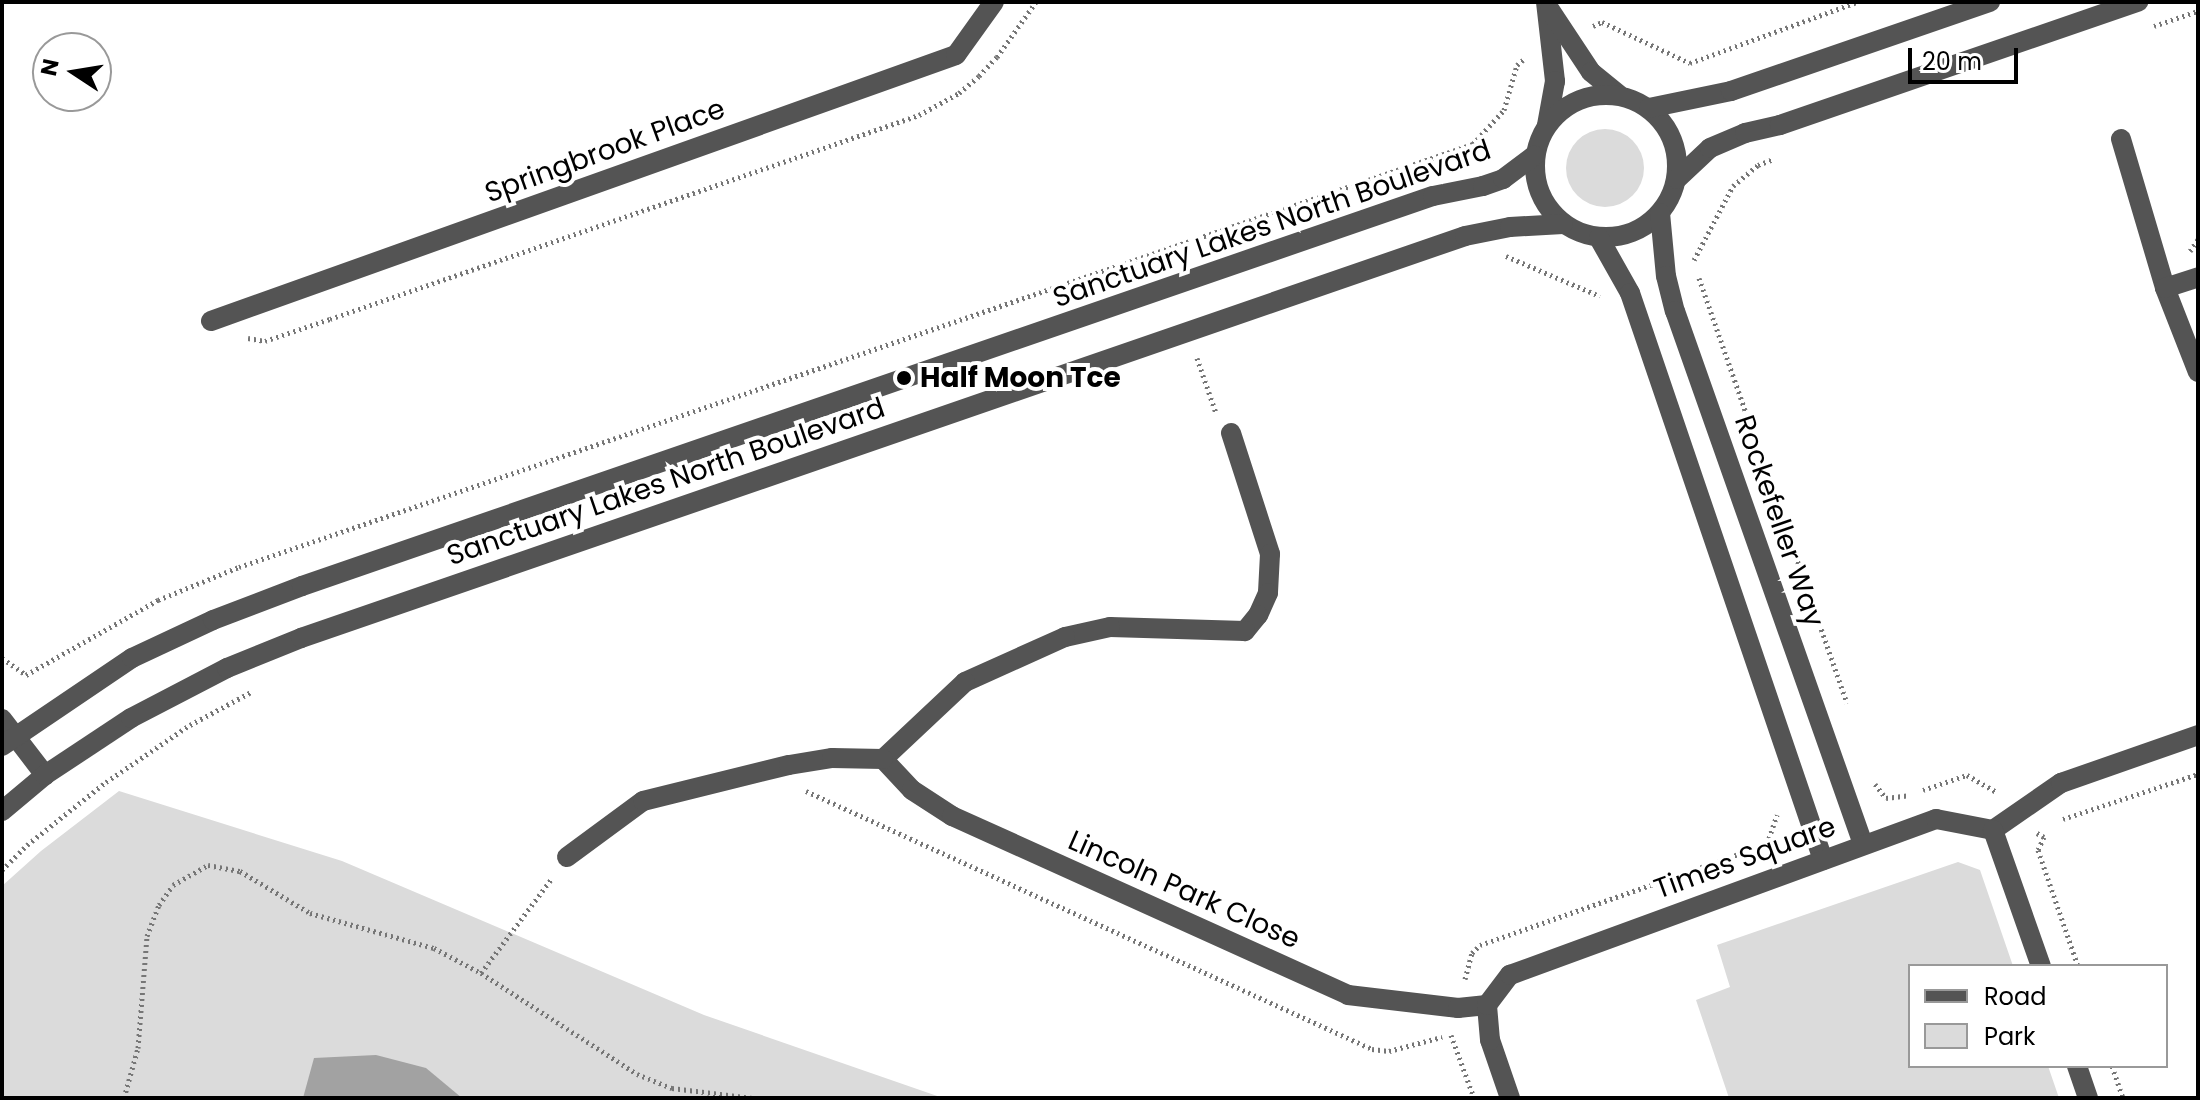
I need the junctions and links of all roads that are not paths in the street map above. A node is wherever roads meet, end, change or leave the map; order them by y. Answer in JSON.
{"nodes":[{"id":1,"x":994,"y":2,"type":"edge"},
{"id":2,"x":1546,"y":2,"type":"edge"},
{"id":3,"x":1990,"y":2,"type":"edge"},
{"id":4,"x":2138,"y":2,"type":"edge"},
{"id":5,"x":1558,"y":42,"type":"junction"},
{"id":6,"x":1619,"y":95,"type":"junction"},
{"id":7,"x":1649,"y":108,"type":"junction"},
{"id":8,"x":1547,"y":125,"type":"junction"},
{"id":9,"x":2121,"y":139,"type":"dead end"},
{"id":10,"x":1534,"y":156,"type":"junction"},
{"id":11,"x":1677,"y":179,"type":"junction"},
{"id":12,"x":1660,"y":213,"type":"junction"},
{"id":13,"x":1563,"y":224,"type":"junction"},
{"id":14,"x":1599,"y":238,"type":"junction"},
{"id":15,"x":2198,"y":277,"type":"edge"},
{"id":16,"x":2165,"y":288,"type":"junction"},
{"id":17,"x":211,"y":321,"type":"road end"},
{"id":18,"x":2198,"y":372,"type":"edge"},
{"id":19,"x":1231,"y":433,"type":"road end"},
{"id":20,"x":6,"y":733,"type":"edge"},
{"id":21,"x":2198,"y":735,"type":"edge"},
{"id":22,"x":883,"y":759,"type":"junction"},
{"id":23,"x":45,"y":775,"type":"junction"},
{"id":24,"x":2,"y":811,"type":"edge"},
{"id":25,"x":1993,"y":830,"type":"junction"},
{"id":26,"x":1863,"y":844,"type":"junction"},
{"id":27,"x":567,"y":857,"type":"road end"},
{"id":28,"x":1823,"y":860,"type":"junction"},
{"id":29,"x":2040,"y":964,"type":"edge"},
{"id":30,"x":1487,"y":1005,"type":"junction"},
{"id":31,"x":2078,"y":1068,"type":"edge"},
{"id":32,"x":1510,"y":1098,"type":"edge"},
{"id":33,"x":2088,"y":1098,"type":"edge"}],
"edges":[{"from":1,"to":17,"type":"street","name":"Springbrook Place"},
{"from":2,"to":5,"type":"street"},
{"from":3,"to":7,"type":"street"},
{"from":4,"to":11,"type":"street"},
{"from":5,"to":6,"type":"street"},
{"from":5,"to":8,"type":"street"},
{"from":6,"to":7,"type":"street"},
{"from":6,"to":8,"type":"street"},
{"from":7,"to":11,"type":"street"},
{"from":8,"to":10,"type":"street"},
{"from":9,"to":16,"type":"street"},
{"from":10,"to":13,"type":"street"},
{"from":10,"to":20,"type":"street","name":"Sanctuary Lakes North Boulevard"},
{"from":11,"to":12,"type":"street"},
{"from":12,"to":14,"type":"street"},
{"from":12,"to":26,"type":"street","name":"Rockefeller Way"},
{"from":13,"to":14,"type":"street"},
{"from":13,"to":23,"type":"street","name":"Sanctuary Lakes North Boulevard"},
{"from":14,"to":28,"type":"street"},
{"from":15,"to":16,"type":"street"},
{"from":16,"to":18,"type":"street"},
{"from":19,"to":22,"type":"street"},
{"from":20,"to":23,"type":"street"},
{"from":21,"to":25,"type":"street"},
{"from":22,"to":27,"type":"street"},
{"from":22,"to":30,"type":"street","name":"Lincoln Park Close"},
{"from":23,"to":24,"type":"street","name":"Sanctuary Lakes North Boulevard"},
{"from":25,"to":26,"type":"street","name":"Times Square"},
{"from":25,"to":29,"type":"street"},
{"from":26,"to":28,"type":"street","name":"Times Square"},
{"from":28,"to":30,"type":"street","name":"Times Square"},
{"from":30,"to":32,"type":"street"},
{"from":31,"to":33,"type":"street"}]}
